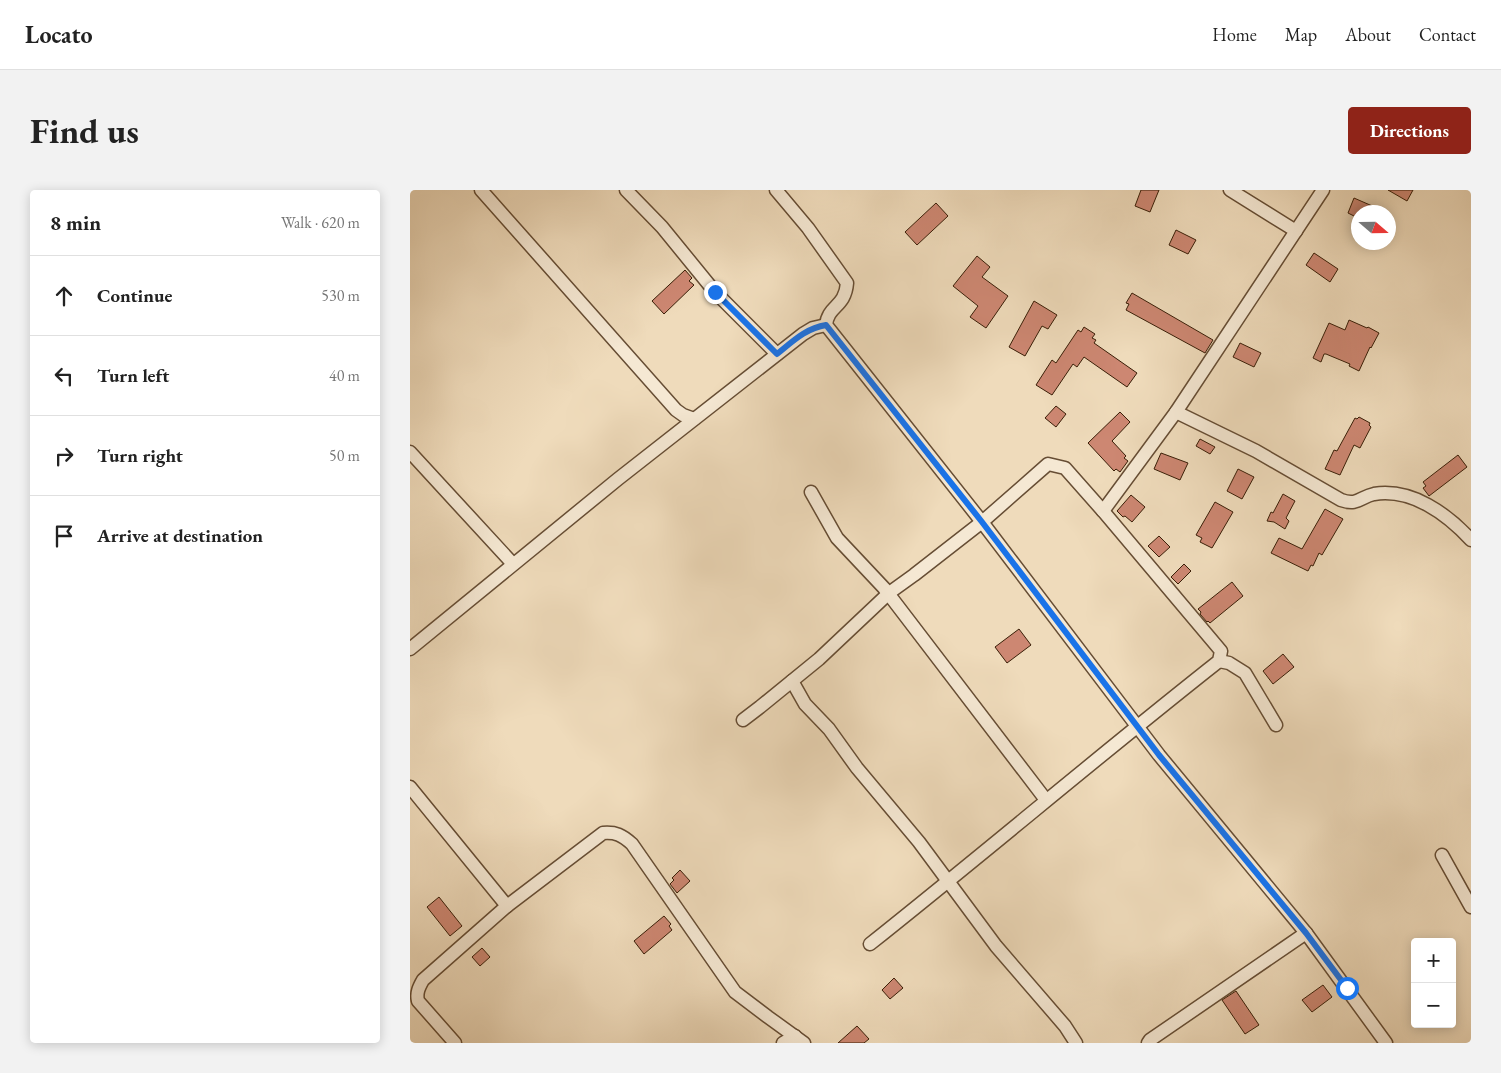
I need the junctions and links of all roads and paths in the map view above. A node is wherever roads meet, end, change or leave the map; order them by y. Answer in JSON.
{"nodes":[{"id":1,"x":481,"y":190,"type":"edge"},
{"id":2,"x":626,"y":190,"type":"edge"},
{"id":3,"x":776,"y":190,"type":"edge"},
{"id":4,"x":1230,"y":190,"type":"edge"},
{"id":5,"x":1323,"y":190,"type":"edge"},
{"id":6,"x":1296,"y":231,"type":"junction"},
{"id":7,"x":826,"y":325,"type":"junction"},
{"id":8,"x":777,"y":354,"type":"junction"},
{"id":9,"x":1176,"y":412,"type":"junction"},
{"id":10,"x":694,"y":419,"type":"junction"},
{"id":11,"x":410,"y":452,"type":"edge"},
{"id":12,"x":811,"y":492,"type":"dead end"},
{"id":13,"x":1103,"y":511,"type":"junction"},
{"id":14,"x":982,"y":522,"type":"junction"},
{"id":15,"x":1471,"y":540,"type":"edge"},
{"id":16,"x":513,"y":564,"type":"junction"},
{"id":17,"x":888,"y":593,"type":"junction"},
{"id":18,"x":410,"y":649,"type":"edge"},
{"id":19,"x":1219,"y":661,"type":"junction"},
{"id":20,"x":792,"y":681,"type":"junction"},
{"id":21,"x":743,"y":720,"type":"dead end"},
{"id":22,"x":1276,"y":725,"type":"dead end"},
{"id":23,"x":1137,"y":726,"type":"junction"},
{"id":24,"x":410,"y":787,"type":"edge"},
{"id":25,"x":1046,"y":800,"type":"junction"},
{"id":26,"x":1442,"y":855,"type":"dead end"},
{"id":27,"x":948,"y":882,"type":"junction"},
{"id":28,"x":507,"y":906,"type":"junction"},
{"id":29,"x":1471,"y":907,"type":"edge"},
{"id":30,"x":1306,"y":933,"type":"junction"},
{"id":31,"x":870,"y":944,"type":"dead end"},
{"id":32,"x":800,"y":1040,"type":"edge"},
{"id":33,"x":455,"y":1043,"type":"edge"},
{"id":34,"x":783,"y":1043,"type":"edge"},
{"id":35,"x":1076,"y":1043,"type":"edge"},
{"id":36,"x":1148,"y":1043,"type":"edge"},
{"id":37,"x":1386,"y":1043,"type":"edge"}],
"edges":[{"from":1,"to":10,"type":"street"},
{"from":2,"to":8,"type":"street"},
{"from":3,"to":7,"type":"street"},
{"from":4,"to":6,"type":"street"},
{"from":5,"to":6,"type":"street"},
{"from":6,"to":9,"type":"street"},
{"from":7,"to":8,"type":"street"},
{"from":7,"to":14,"type":"street"},
{"from":8,"to":10,"type":"street"},
{"from":9,"to":13,"type":"street"},
{"from":9,"to":15,"type":"street"},
{"from":10,"to":16,"type":"street"},
{"from":11,"to":16,"type":"street"},
{"from":12,"to":17,"type":"street"},
{"from":13,"to":14,"type":"street"},
{"from":13,"to":19,"type":"street"},
{"from":14,"to":17,"type":"street"},
{"from":14,"to":23,"type":"street"},
{"from":16,"to":18,"type":"street"},
{"from":17,"to":20,"type":"street"},
{"from":17,"to":25,"type":"street"},
{"from":19,"to":22,"type":"street"},
{"from":19,"to":23,"type":"street"},
{"from":20,"to":21,"type":"street"},
{"from":20,"to":27,"type":"street"},
{"from":23,"to":25,"type":"street"},
{"from":23,"to":30,"type":"street"},
{"from":24,"to":28,"type":"street"},
{"from":25,"to":27,"type":"street"},
{"from":26,"to":29,"type":"street"},
{"from":27,"to":31,"type":"street"},
{"from":27,"to":35,"type":"street"},
{"from":28,"to":32,"type":"street"},
{"from":28,"to":33,"type":"street"},
{"from":30,"to":36,"type":"street"},
{"from":30,"to":37,"type":"street"},
{"from":32,"to":34,"type":"street"}]}
